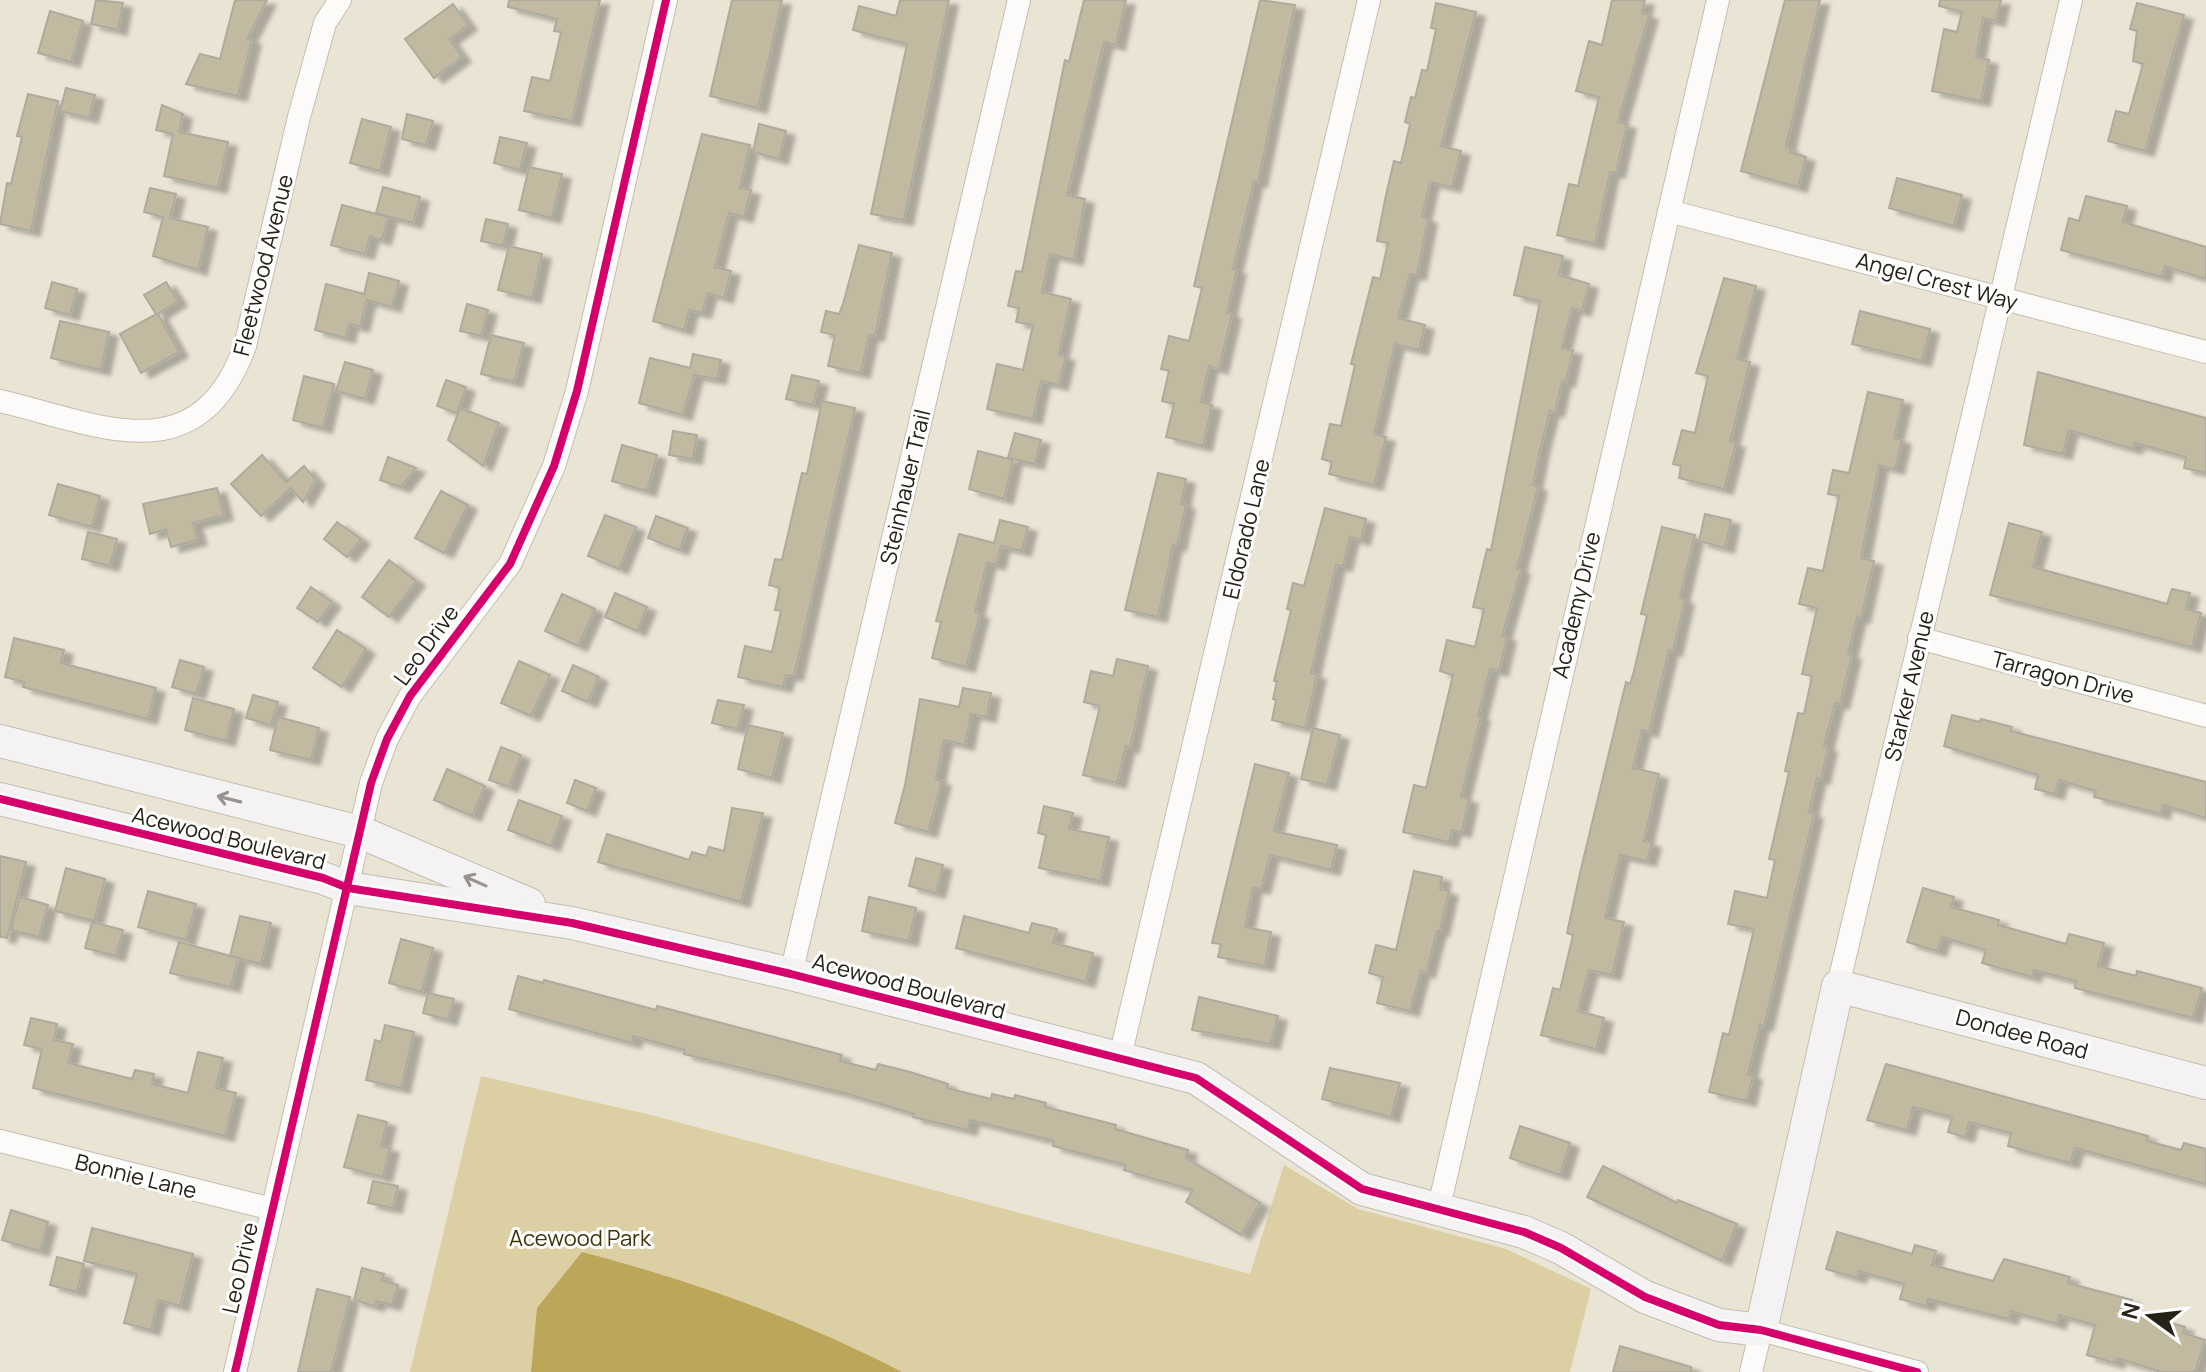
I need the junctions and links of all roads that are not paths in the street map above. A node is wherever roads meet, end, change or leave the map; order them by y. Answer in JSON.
{"nodes":[{"id":1,"x":340,"y":0,"type":"edge"},
{"id":2,"x":666,"y":0,"type":"edge"},
{"id":3,"x":1019,"y":0,"type":"edge"},
{"id":4,"x":1369,"y":0,"type":"edge"},
{"id":5,"x":1718,"y":0,"type":"edge"},
{"id":6,"x":2071,"y":0,"type":"edge"},
{"id":7,"x":1669,"y":211,"type":"junction"},
{"id":8,"x":2000,"y":298,"type":"junction"},
{"id":9,"x":2206,"y":352,"type":"edge"},
{"id":10,"x":0,"y":401,"type":"edge"},
{"id":11,"x":1919,"y":638,"type":"junction"},
{"id":12,"x":2206,"y":716,"type":"edge"},
{"id":13,"x":0,"y":741,"type":"edge"},
{"id":14,"x":0,"y":799,"type":"edge"},
{"id":15,"x":360,"y":832,"type":"junction"},
{"id":16,"x":348,"y":888,"type":"junction"},
{"id":17,"x":572,"y":923,"type":"junction"},
{"id":18,"x":791,"y":974,"type":"junction"},
{"id":19,"x":1838,"y":986,"type":"junction"},
{"id":20,"x":1120,"y":1057,"type":"junction"},
{"id":21,"x":2206,"y":1083,"type":"edge"},
{"id":22,"x":0,"y":1141,"type":"edge"},
{"id":23,"x":272,"y":1209,"type":"junction"},
{"id":24,"x":1438,"y":1211,"type":"junction"},
{"id":25,"x":1761,"y":1330,"type":"junction"},
{"id":26,"x":235,"y":1372,"type":"edge"},
{"id":27,"x":1751,"y":1372,"type":"edge"},
{"id":28,"x":1917,"y":1372,"type":"edge"}],
"edges":[{"from":1,"to":10,"type":"street","name":"Fleetwood Avenue"},
{"from":2,"to":15,"type":"street","name":"Leo Drive"},
{"from":3,"to":18,"type":"street","name":"Steinhauer Trail"},
{"from":4,"to":20,"type":"street","name":"Eldorado Lane"},
{"from":5,"to":7,"type":"street","name":"Academy Drive"},
{"from":6,"to":8,"type":"street","name":"Starker Avenue"},
{"from":7,"to":8,"type":"street","name":"Angel Crest Way"},
{"from":7,"to":24,"type":"street","name":"Academy Drive"},
{"from":8,"to":9,"type":"street","name":"Angel Crest Way"},
{"from":8,"to":11,"type":"street","name":"Starker Avenue"},
{"from":11,"to":12,"type":"street","name":"Tarragon Drive"},
{"from":11,"to":19,"type":"street","name":"Starker Avenue"},
{"from":15,"to":13,"type":"street","name":"Acewood Boulevard","one_way":true},
{"from":14,"to":16,"type":"street","name":"Acewood Boulevard"},
{"from":15,"to":16,"type":"street","name":"Leo Drive"},
{"from":17,"to":15,"type":"street","name":"Acewood Boulevard","one_way":true},
{"from":16,"to":17,"type":"street","name":"Acewood Boulevard"},
{"from":16,"to":23,"type":"street","name":"Leo Drive"},
{"from":17,"to":18,"type":"street","name":"Acewood Boulevard"},
{"from":18,"to":20,"type":"street","name":"Acewood Boulevard"},
{"from":19,"to":21,"type":"street","name":"Dondee Road"},
{"from":19,"to":25,"type":"street","name":"Starker Avenue"},
{"from":20,"to":24,"type":"street","name":"Acewood Boulevard"},
{"from":22,"to":23,"type":"street","name":"Bonnie Lane"},
{"from":23,"to":26,"type":"street","name":"Leo Drive"},
{"from":24,"to":25,"type":"street","name":"Acewood Boulevard"},
{"from":25,"to":27,"type":"street","name":"Starker Avenue"},
{"from":25,"to":28,"type":"street"}]}
